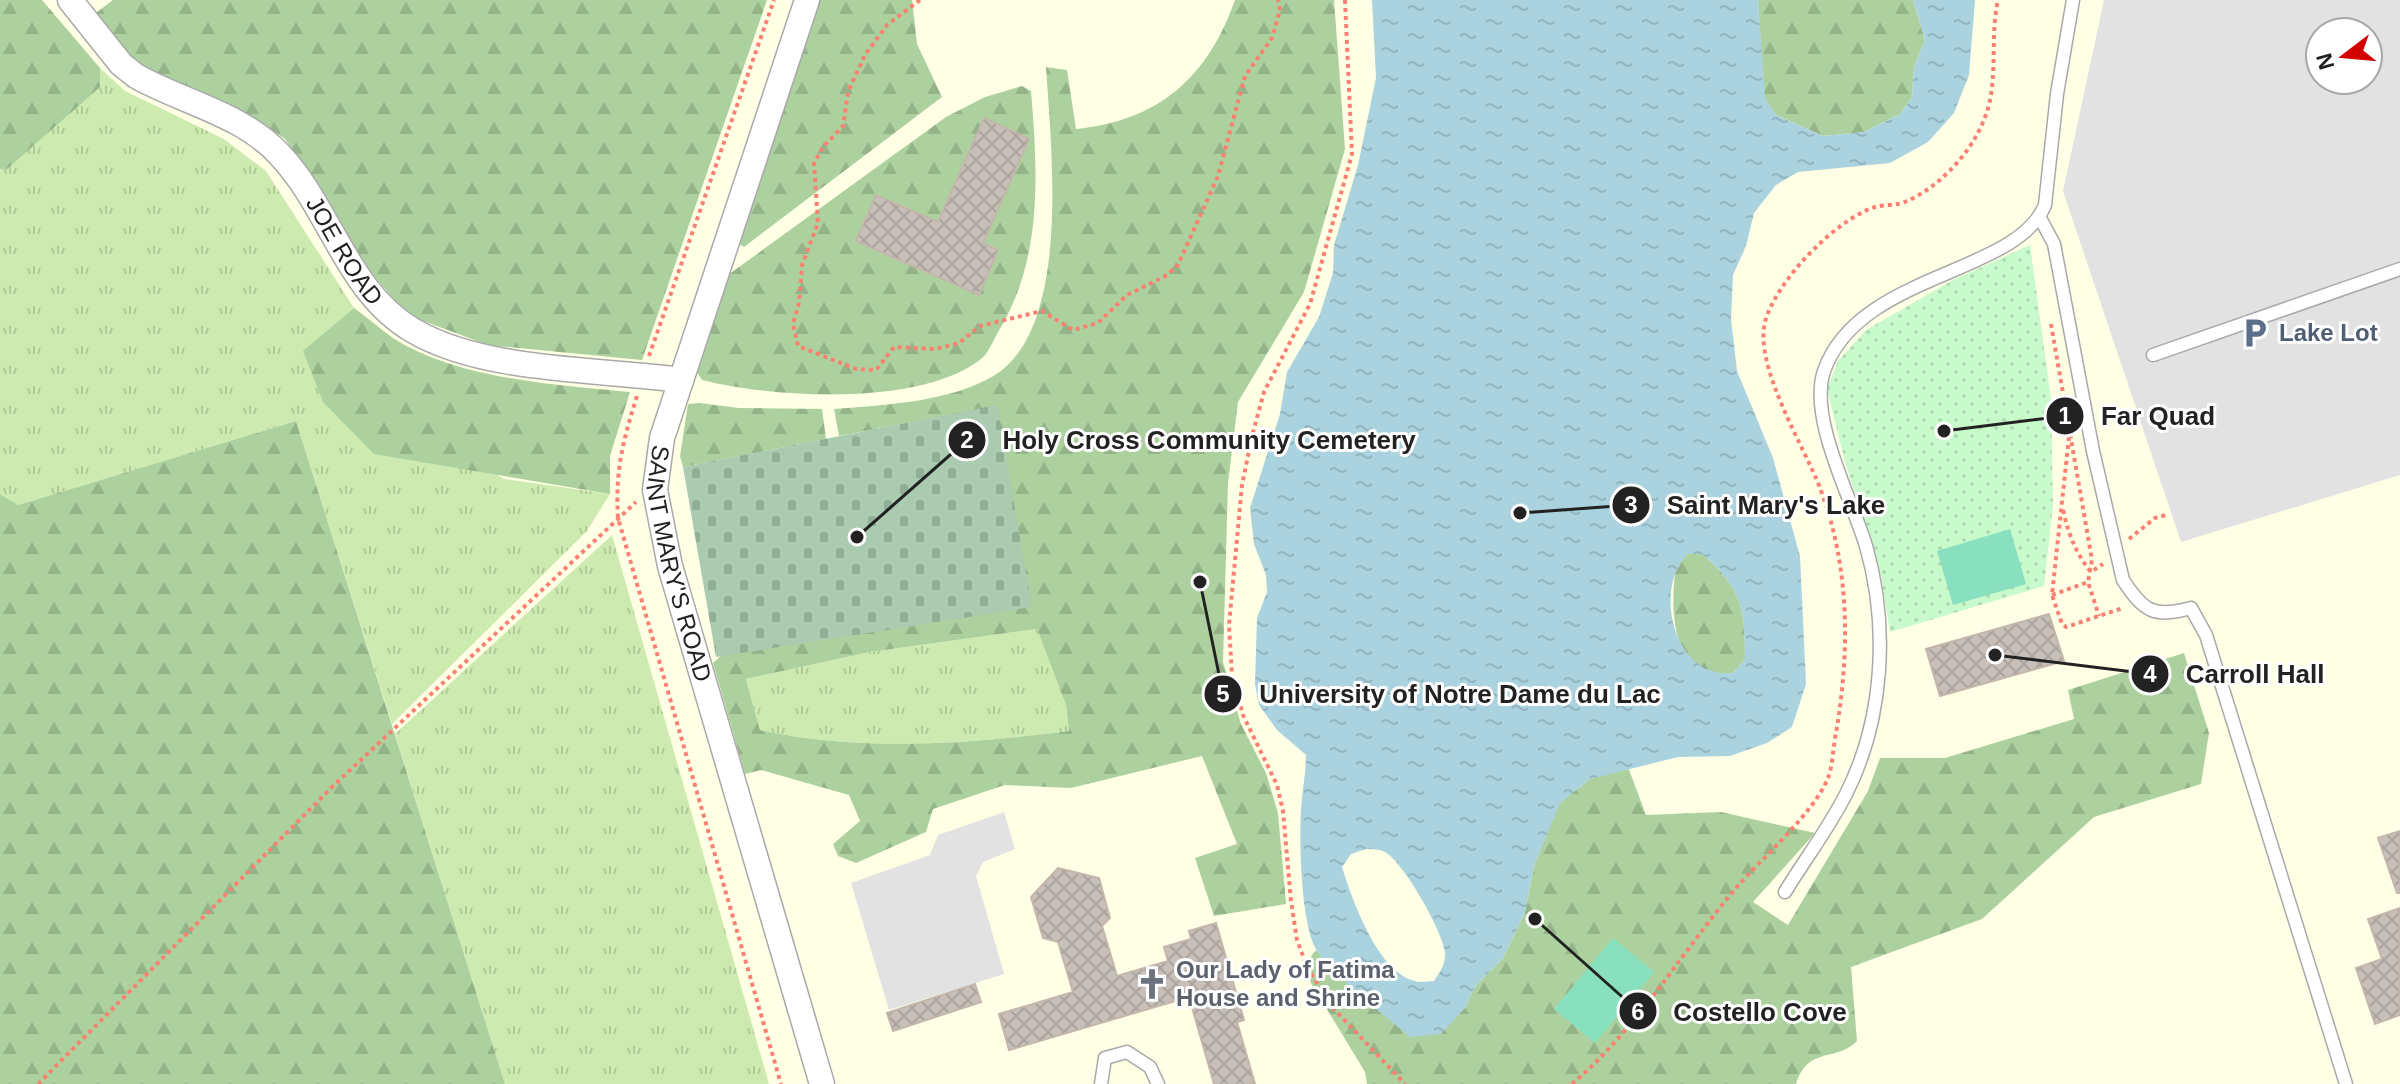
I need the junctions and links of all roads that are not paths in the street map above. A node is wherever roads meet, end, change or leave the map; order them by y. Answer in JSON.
{"nodes":[{"id":1,"x":70,"y":0,"type":"edge"},
{"id":2,"x":807,"y":0,"type":"edge"},
{"id":3,"x":2073,"y":0,"type":"edge"},
{"id":4,"x":2040,"y":218,"type":"junction"},
{"id":5,"x":2400,"y":269,"type":"edge"},
{"id":6,"x":2153,"y":355,"type":"dead end"},
{"id":7,"x":681,"y":380,"type":"junction"},
{"id":8,"x":1785,"y":892,"type":"dead end"},
{"id":9,"x":822,"y":1084,"type":"edge"},
{"id":10,"x":1101,"y":1084,"type":"edge"},
{"id":11,"x":1158,"y":1084,"type":"edge"},
{"id":12,"x":2346,"y":1084,"type":"edge"}],
"edges":[{"from":1,"to":7,"type":"street","name":"JOE ROAD"},
{"from":2,"to":7,"type":"street","name":"SAINT MARY'S ROAD"},
{"from":3,"to":4,"type":"lane"},
{"from":4,"to":8,"type":"lane"},
{"from":4,"to":12,"type":"lane"},
{"from":5,"to":6,"type":"lane"},
{"from":7,"to":9,"type":"street","name":"SAINT MARY'S ROAD"},
{"from":10,"to":11,"type":"lane"}]}
